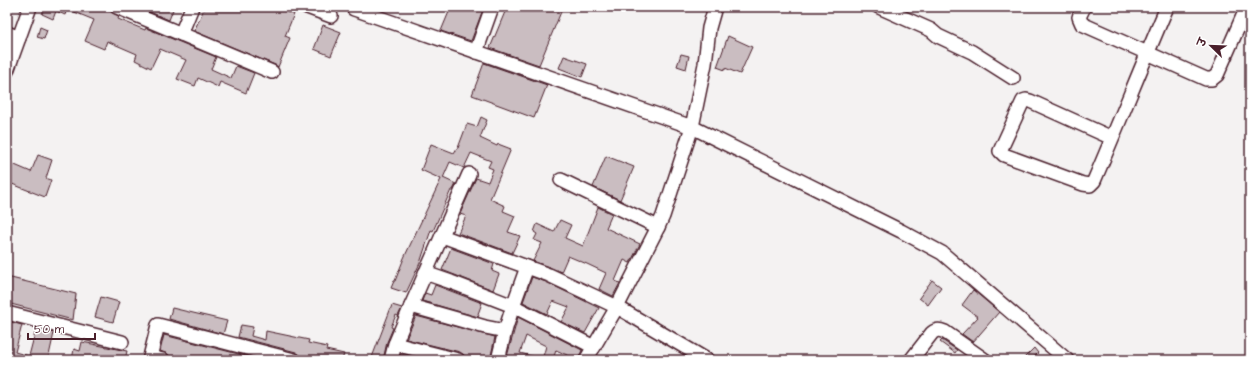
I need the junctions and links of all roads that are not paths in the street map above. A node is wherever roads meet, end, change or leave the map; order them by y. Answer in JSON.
{"nodes":[{"id":1,"x":30,"y":7,"type":"edge"},
{"id":2,"x":117,"y":7,"type":"edge"},
{"id":3,"x":192,"y":7,"type":"edge"},
{"id":4,"x":307,"y":7,"type":"edge"},
{"id":5,"x":354,"y":7,"type":"edge"},
{"id":6,"x":492,"y":7,"type":"edge"},
{"id":7,"x":715,"y":7,"type":"edge"},
{"id":8,"x":879,"y":7,"type":"edge"},
{"id":9,"x":1084,"y":7,"type":"edge"},
{"id":10,"x":1167,"y":7,"type":"edge"},
{"id":11,"x":1247,"y":7,"type":"edge"},
{"id":12,"x":332,"y":16,"type":"dead end"},
{"id":13,"x":181,"y":34,"type":"junction"},
{"id":14,"x":13,"y":36,"type":"edge"},
{"id":15,"x":476,"y":52,"type":"junction"},
{"id":16,"x":1147,"y":53,"type":"junction"},
{"id":17,"x":7,"y":71,"type":"edge"},
{"id":18,"x":272,"y":72,"type":"dead end"},
{"id":19,"x":1013,"y":78,"type":"dead end"},
{"id":20,"x":692,"y":127,"type":"junction"},
{"id":21,"x":1112,"y":138,"type":"junction"},
{"id":22,"x":469,"y":174,"type":"dead end"},
{"id":23,"x":561,"y":180,"type":"dead end"},
{"id":24,"x":658,"y":227,"type":"junction"},
{"id":25,"x":442,"y":236,"type":"junction"},
{"id":26,"x":527,"y":267,"type":"junction"},
{"id":27,"x":426,"y":273,"type":"junction"},
{"id":28,"x":411,"y":306,"type":"junction"},
{"id":29,"x":513,"y":306,"type":"junction"},
{"id":30,"x":617,"y":307,"type":"junction"},
{"id":31,"x":7,"y":313,"type":"edge"},
{"id":32,"x":505,"y":331,"type":"junction"},
{"id":33,"x":122,"y":342,"type":"dead end"},
{"id":34,"x":395,"y":344,"type":"junction"},
{"id":35,"x":594,"y":347,"type":"junction"},
{"id":36,"x":1053,"y":355,"type":"edge"},
{"id":37,"x":163,"y":360,"type":"edge"},
{"id":38,"x":294,"y":360,"type":"edge"},
{"id":39,"x":391,"y":360,"type":"edge"},
{"id":40,"x":458,"y":360,"type":"edge"},
{"id":41,"x":498,"y":360,"type":"edge"},
{"id":42,"x":586,"y":360,"type":"edge"},
{"id":43,"x":707,"y":360,"type":"edge"},
{"id":44,"x":911,"y":360,"type":"edge"},
{"id":45,"x":985,"y":360,"type":"edge"},
{"id":46,"x":1068,"y":360,"type":"edge"}],
"edges":[{"from":1,"to":14,"type":"street"},
{"from":2,"to":13,"type":"street"},
{"from":3,"to":13,"type":"street"},
{"from":4,"to":12,"type":"street"},
{"from":5,"to":15,"type":"street"},
{"from":6,"to":15,"type":"street"},
{"from":7,"to":20,"type":"street"},
{"from":8,"to":19,"type":"street"},
{"from":9,"to":16,"type":"street"},
{"from":10,"to":16,"type":"street"},
{"from":11,"to":16,"type":"street"},
{"from":13,"to":18,"type":"street"},
{"from":14,"to":17,"type":"street"},
{"from":15,"to":20,"type":"street"},
{"from":16,"to":21,"type":"street"},
{"from":20,"to":24,"type":"street"},
{"from":20,"to":36,"type":"street"},
{"from":21,"to":21,"type":"street"},
{"from":22,"to":25,"type":"street"},
{"from":23,"to":24,"type":"street"},
{"from":24,"to":30,"type":"street"},
{"from":25,"to":26,"type":"street"},
{"from":25,"to":27,"type":"street"},
{"from":26,"to":29,"type":"street"},
{"from":26,"to":30,"type":"street"},
{"from":27,"to":28,"type":"street"},
{"from":27,"to":29,"type":"street"},
{"from":28,"to":32,"type":"street"},
{"from":28,"to":34,"type":"street"},
{"from":29,"to":32,"type":"street"},
{"from":29,"to":35,"type":"street"},
{"from":30,"to":35,"type":"street"},
{"from":30,"to":43,"type":"street"},
{"from":31,"to":33,"type":"street"},
{"from":32,"to":41,"type":"street"},
{"from":34,"to":39,"type":"street"},
{"from":34,"to":40,"type":"street"},
{"from":35,"to":42,"type":"street"},
{"from":36,"to":46,"type":"street"},
{"from":37,"to":38,"type":"street"},
{"from":44,"to":45,"type":"street"}]}
